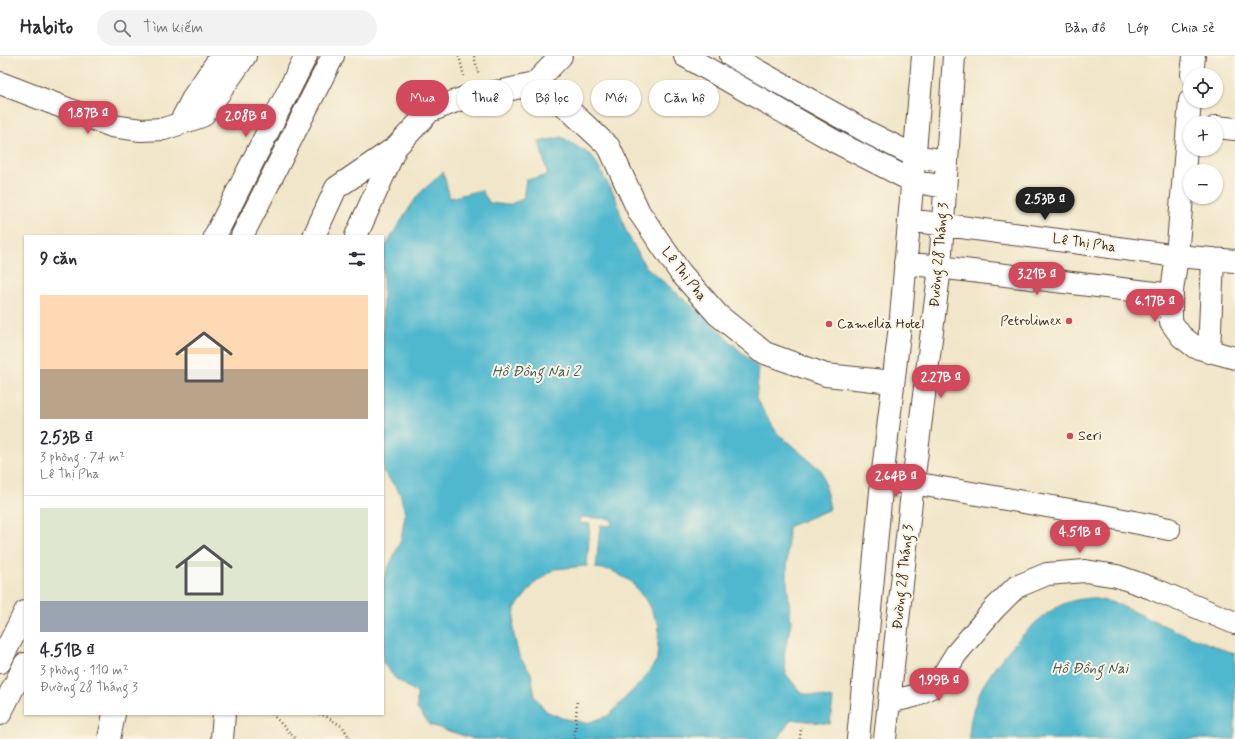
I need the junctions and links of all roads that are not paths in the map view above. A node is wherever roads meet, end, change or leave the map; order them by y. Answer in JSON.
{"nodes":[{"id":1,"x":221,"y":56,"type":"edge"},
{"id":2,"x":245,"y":56,"type":"edge"},
{"id":3,"x":306,"y":56,"type":"edge"},
{"id":4,"x":333,"y":56,"type":"edge"},
{"id":5,"x":561,"y":56,"type":"edge"},
{"id":6,"x":685,"y":56,"type":"edge"},
{"id":7,"x":731,"y":56,"type":"edge"},
{"id":8,"x":923,"y":56,"type":"edge"},
{"id":9,"x":954,"y":56,"type":"edge"},
{"id":10,"x":1194,"y":56,"type":"edge"},
{"id":11,"x":1193,"y":68,"type":"edge"},
{"id":12,"x":538,"y":80,"type":"edge"},
{"id":13,"x":0,"y":83,"type":"edge"},
{"id":14,"x":521,"y":87,"type":"edge"},
{"id":15,"x":576,"y":116,"type":"edge"},
{"id":16,"x":180,"y":123,"type":"junction"},
{"id":17,"x":1223,"y":128,"type":"edge"},
{"id":18,"x":1235,"y":129,"type":"edge"},
{"id":19,"x":396,"y":147,"type":"junction"},
{"id":20,"x":915,"y":156,"type":"junction"},
{"id":21,"x":1186,"y":156,"type":"edge"},
{"id":22,"x":946,"y":161,"type":"junction"},
{"id":23,"x":912,"y":181,"type":"junction"},
{"id":24,"x":945,"y":188,"type":"junction"},
{"id":25,"x":909,"y":220,"type":"junction"},
{"id":26,"x":942,"y":224,"type":"junction"},
{"id":27,"x":216,"y":235,"type":"edge"},
{"id":28,"x":243,"y":235,"type":"edge"},
{"id":29,"x":314,"y":235,"type":"edge"},
{"id":30,"x":356,"y":235,"type":"edge"},
{"id":31,"x":1177,"y":256,"type":"junction"},
{"id":32,"x":1212,"y":259,"type":"junction"},
{"id":33,"x":1235,"y":261,"type":"edge"},
{"id":34,"x":905,"y":263,"type":"junction"},
{"id":35,"x":940,"y":267,"type":"junction"},
{"id":36,"x":1172,"y":295,"type":"junction"},
{"id":37,"x":1209,"y":352,"type":"junction"},
{"id":38,"x":1235,"y":358,"type":"edge"},
{"id":39,"x":893,"y":382,"type":"junction"},
{"id":40,"x":882,"y":480,"type":"junction"},
{"id":41,"x":913,"y":483,"type":"junction"},
{"id":42,"x":1169,"y":529,"type":"dead end"},
{"id":43,"x":24,"y":614,"type":"edge"},
{"id":44,"x":1235,"y":623,"type":"edge"},
{"id":45,"x":0,"y":662,"type":"edge"},
{"id":46,"x":24,"y":666,"type":"edge"},
{"id":47,"x":889,"y":702,"type":"junction"},
{"id":48,"x":0,"y":714,"type":"edge"},
{"id":49,"x":114,"y":715,"type":"edge"},
{"id":50,"x":224,"y":715,"type":"edge"},
{"id":51,"x":109,"y":739,"type":"edge"},
{"id":52,"x":222,"y":739,"type":"edge"},
{"id":53,"x":858,"y":739,"type":"edge"},
{"id":54,"x":885,"y":739,"type":"edge"}],
"edges":[{"from":1,"to":16,"type":"street"},
{"from":2,"to":16,"type":"street"},
{"from":3,"to":27,"type":"street"},
{"from":4,"to":28,"type":"street"},
{"from":5,"to":12,"type":"street"},
{"from":6,"to":23,"type":"street"},
{"from":7,"to":20,"type":"street"},
{"from":8,"to":20,"type":"street","name":"Đường 28 Tháng 3"},
{"from":9,"to":22,"type":"street","name":"Đường 28 Tháng 3"},
{"from":10,"to":11,"type":"street"},
{"from":13,"to":16,"type":"street"},
{"from":14,"to":19,"type":"street"},
{"from":15,"to":39,"type":"street","name":"Lê Thị Pha"},
{"from":17,"to":18,"type":"street"},
{"from":19,"to":29,"type":"street"},
{"from":19,"to":30,"type":"street"},
{"from":20,"to":22,"type":"street"},
{"from":20,"to":23,"type":"street","name":"Đường 28 Tháng 3"},
{"from":21,"to":31,"type":"street"},
{"from":22,"to":24,"type":"street","name":"Đường 28 Tháng 3"},
{"from":23,"to":24,"type":"street"},
{"from":23,"to":25,"type":"street","name":"Đường 28 Tháng 3"},
{"from":24,"to":26,"type":"street","name":"Đường 28 Tháng 3"},
{"from":25,"to":26,"type":"street","name":"Lê Thị Pha"},
{"from":25,"to":34,"type":"street","name":"Đường 28 Tháng 3"},
{"from":26,"to":31,"type":"street","name":"Lê Thị Pha"},
{"from":26,"to":35,"type":"street","name":"Đường 28 Tháng 3"},
{"from":31,"to":32,"type":"street","name":"Lê Thị Pha"},
{"from":31,"to":36,"type":"street"},
{"from":32,"to":33,"type":"street","name":"Lê Thị Pha"},
{"from":32,"to":37,"type":"street"},
{"from":34,"to":35,"type":"street"},
{"from":34,"to":39,"type":"street","name":"Đường 28 Tháng 3"},
{"from":35,"to":36,"type":"street"},
{"from":35,"to":41,"type":"street","name":"Đường 28 Tháng 3"},
{"from":36,"to":37,"type":"street"},
{"from":37,"to":38,"type":"street"},
{"from":39,"to":40,"type":"street","name":"Đường 28 Tháng 3"},
{"from":40,"to":41,"type":"street"},
{"from":40,"to":53,"type":"street","name":"Đường 28 Tháng 3"},
{"from":41,"to":42,"type":"street"},
{"from":41,"to":47,"type":"street","name":"Đường 28 Tháng 3"},
{"from":43,"to":45,"type":"street"},
{"from":44,"to":47,"type":"street"},
{"from":46,"to":48,"type":"street"},
{"from":47,"to":54,"type":"street","name":"Đường 28 Tháng 3"},
{"from":49,"to":51,"type":"street"},
{"from":50,"to":52,"type":"street"}]}
